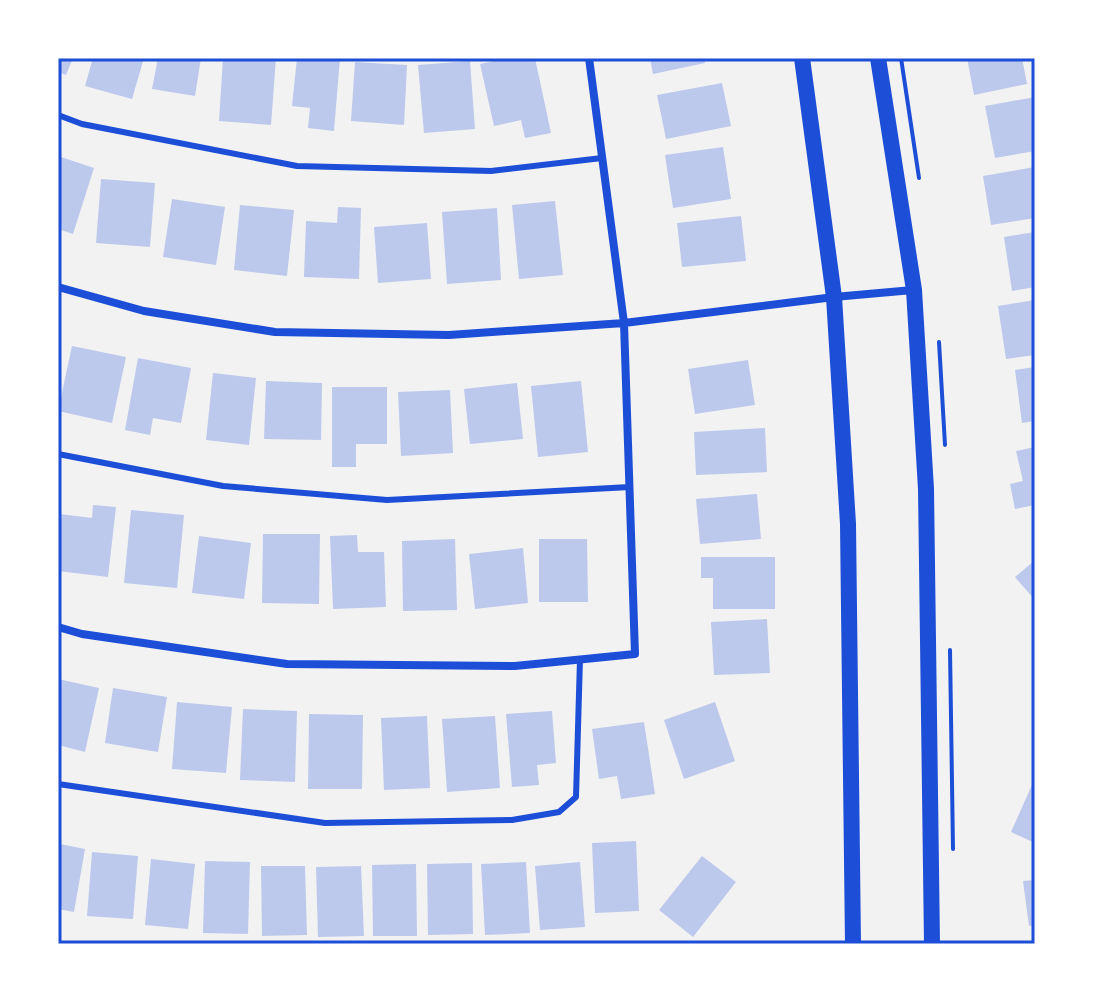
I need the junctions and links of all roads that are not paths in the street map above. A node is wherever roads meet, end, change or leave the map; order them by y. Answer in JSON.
{"nodes":[{"id":1,"x":589,"y":58,"type":"edge"},
{"id":2,"x":802,"y":58,"type":"edge"},
{"id":3,"x":878,"y":58,"type":"edge"},
{"id":4,"x":58,"y":115,"type":"edge"},
{"id":5,"x":602,"y":158,"type":"junction"},
{"id":6,"x":58,"y":287,"type":"edge"},
{"id":7,"x":914,"y":290,"type":"junction"},
{"id":8,"x":834,"y":297,"type":"junction"},
{"id":9,"x":624,"y":323,"type":"junction"},
{"id":10,"x":58,"y":454,"type":"edge"},
{"id":11,"x":630,"y":487,"type":"junction"},
{"id":12,"x":58,"y":627,"type":"edge"},
{"id":13,"x":580,"y":659,"type":"junction"},
{"id":14,"x":58,"y":784,"type":"edge"},
{"id":15,"x":853,"y":944,"type":"edge"},
{"id":16,"x":932,"y":944,"type":"edge"}],
"edges":[{"from":1,"to":5,"type":"street"},
{"from":2,"to":8,"type":"main road"},
{"from":3,"to":7,"type":"main road"},
{"from":4,"to":5,"type":"lane"},
{"from":5,"to":9,"type":"street"},
{"from":6,"to":9,"type":"street"},
{"from":7,"to":8,"type":"street"},
{"from":7,"to":16,"type":"main road"},
{"from":8,"to":9,"type":"street"},
{"from":8,"to":15,"type":"main road"},
{"from":9,"to":11,"type":"street"},
{"from":10,"to":11,"type":"lane"},
{"from":11,"to":13,"type":"street"},
{"from":12,"to":13,"type":"street"},
{"from":13,"to":14,"type":"lane"}]}
